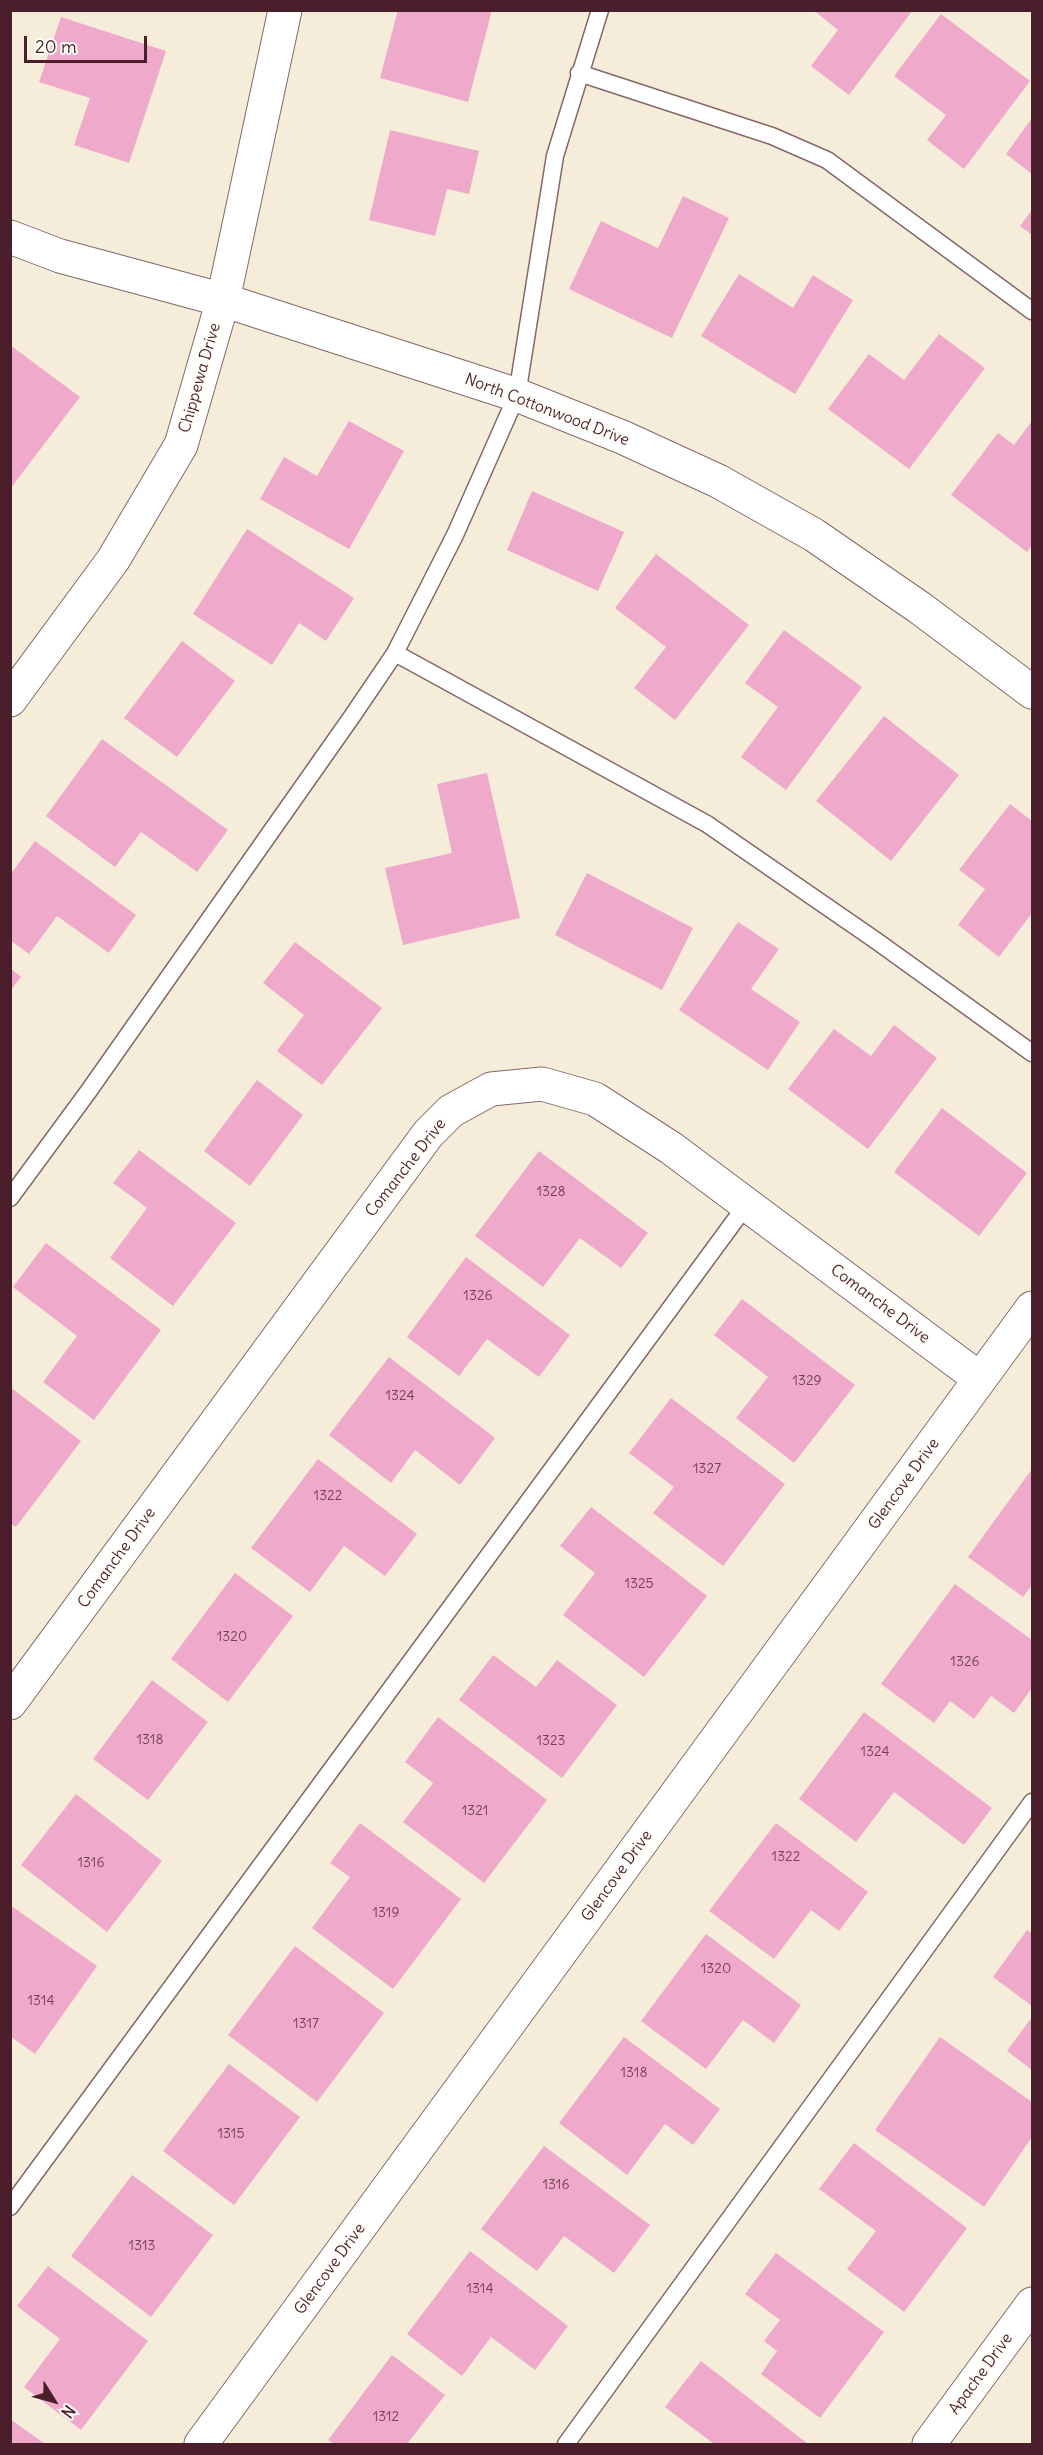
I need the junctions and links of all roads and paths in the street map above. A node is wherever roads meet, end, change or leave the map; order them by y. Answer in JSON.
{"nodes":[{"id":1,"x":285,"y":10,"type":"edge"},
{"id":2,"x":600,"y":10,"type":"edge"},
{"id":3,"x":579,"y":73,"type":"junction"},
{"id":4,"x":10,"y":237,"type":"edge"},
{"id":5,"x":223,"y":300,"type":"junction"},
{"id":6,"x":1032,"y":311,"type":"edge"},
{"id":7,"x":517,"y":395,"type":"junction"},
{"id":8,"x":394,"y":653,"type":"junction"},
{"id":9,"x":1032,"y":692,"type":"edge"},
{"id":10,"x":10,"y":700,"type":"edge"},
{"id":11,"x":1032,"y":1053,"type":"edge"},
{"id":12,"x":10,"y":1198,"type":"edge"},
{"id":13,"x":747,"y":1204,"type":"junction"},
{"id":14,"x":1032,"y":1308,"type":"edge"},
{"id":15,"x":980,"y":1379,"type":"junction"},
{"id":16,"x":10,"y":1703,"type":"edge"},
{"id":17,"x":1032,"y":1802,"type":"edge"},
{"id":18,"x":10,"y":2207,"type":"edge"},
{"id":19,"x":1032,"y":2304,"type":"edge"},
{"id":20,"x":201,"y":2445,"type":"edge"},
{"id":21,"x":566,"y":2445,"type":"edge"},
{"id":22,"x":929,"y":2445,"type":"edge"}],
"edges":[{"from":1,"to":5,"type":"street","name":"Chippewa Drive"},
{"from":2,"to":3,"type":"lane"},
{"from":3,"to":6,"type":"lane"},
{"from":3,"to":7,"type":"lane"},
{"from":4,"to":5,"type":"street","name":"North Cottonwood Drive"},
{"from":5,"to":7,"type":"street","name":"North Cottonwood Drive"},
{"from":5,"to":10,"type":"street","name":"Chippewa Drive"},
{"from":7,"to":8,"type":"lane"},
{"from":7,"to":9,"type":"street","name":"North Cottonwood Drive"},
{"from":8,"to":11,"type":"lane"},
{"from":8,"to":12,"type":"lane"},
{"from":13,"to":15,"type":"street","name":"Comanche Drive"},
{"from":13,"to":16,"type":"street","name":"Comanche Drive"},
{"from":13,"to":18,"type":"lane"},
{"from":14,"to":15,"type":"street","name":"Glencove Drive"},
{"from":15,"to":20,"type":"street","name":"Glencove Drive"},
{"from":17,"to":21,"type":"lane"},
{"from":19,"to":22,"type":"street","name":"Apache Drive"}]}
